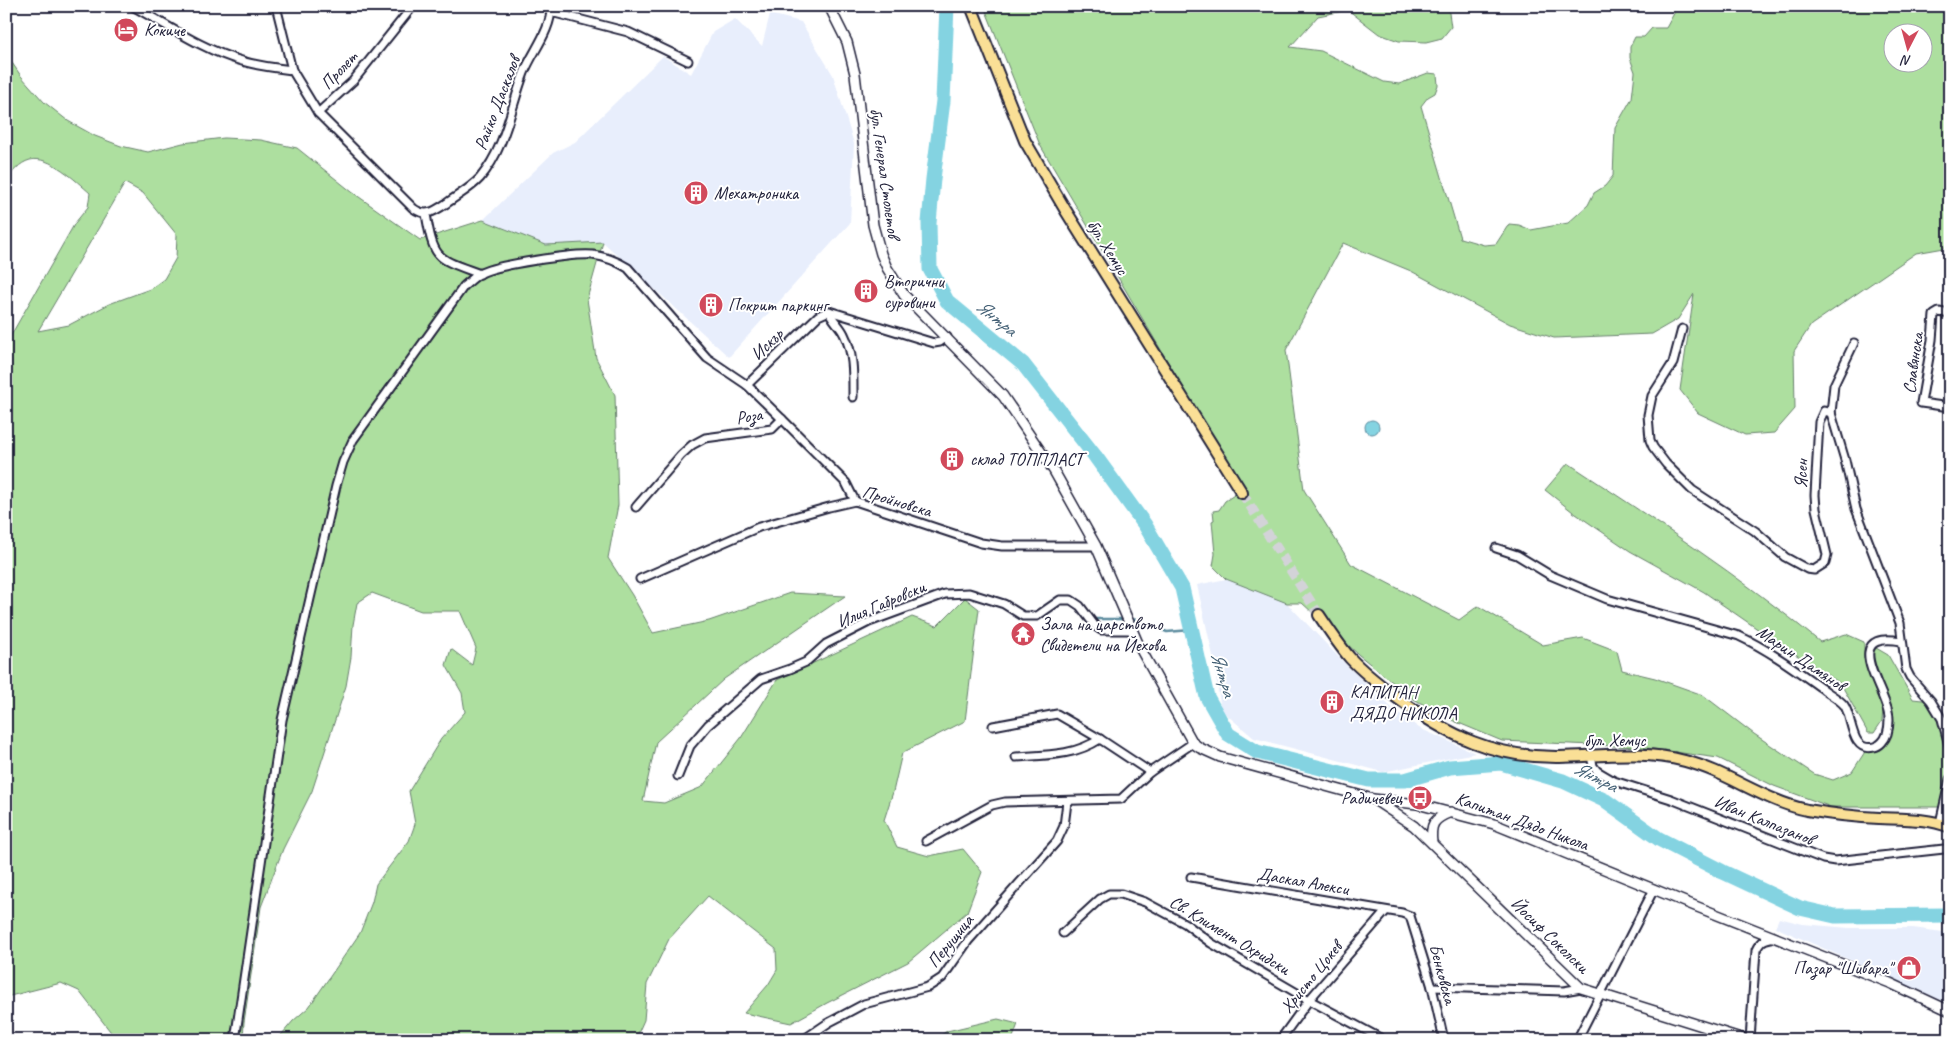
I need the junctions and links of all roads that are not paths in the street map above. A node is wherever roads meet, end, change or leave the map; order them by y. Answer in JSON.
{"nodes":[{"id":1,"x":276,"y":6,"type":"edge"},
{"id":2,"x":412,"y":6,"type":"edge"},
{"id":3,"x":829,"y":6,"type":"edge"},
{"id":4,"x":971,"y":6,"type":"edge"},
{"id":5,"x":134,"y":7,"type":"edge"},
{"id":6,"x":551,"y":9,"type":"edge"},
{"id":7,"x":688,"y":61,"type":"dead end"},
{"id":8,"x":292,"y":70,"type":"junction"},
{"id":9,"x":318,"y":113,"type":"junction"},
{"id":10,"x":426,"y":214,"type":"junction"},
{"id":11,"x":480,"y":274,"type":"junction"},
{"id":12,"x":829,"y":311,"type":"junction"},
{"id":13,"x":1950,"y":314,"type":"edge"},
{"id":14,"x":1682,"y":329,"type":"dead end"},
{"id":15,"x":947,"y":337,"type":"junction"},
{"id":16,"x":1854,"y":343,"type":"dead end"},
{"id":17,"x":748,"y":385,"type":"junction"},
{"id":18,"x":853,"y":397,"type":"dead end"},
{"id":19,"x":1950,"y":407,"type":"edge"},
{"id":20,"x":1831,"y":413,"type":"junction"},
{"id":21,"x":782,"y":419,"type":"junction"},
{"id":22,"x":1242,"y":493,"type":"tunnel mouth"},
{"id":23,"x":855,"y":501,"type":"junction"},
{"id":24,"x":636,"y":507,"type":"dead end"},
{"id":25,"x":1096,"y":546,"type":"junction"},
{"id":26,"x":1496,"y":548,"type":"dead end"},
{"id":27,"x":640,"y":579,"type":"dead end"},
{"id":28,"x":1319,"y":615,"type":"tunnel mouth"},
{"id":29,"x":1130,"y":628,"type":"junction"},
{"id":30,"x":1901,"y":641,"type":"junction"},
{"id":31,"x":993,"y":726,"type":"dead end"},
{"id":32,"x":1100,"y":739,"type":"junction"},
{"id":33,"x":1193,"y":743,"type":"junction"},
{"id":34,"x":1950,"y":749,"type":"edge"},
{"id":35,"x":1591,"y":755,"type":"junction"},
{"id":36,"x":1016,"y":757,"type":"dead end"},
{"id":37,"x":1150,"y":772,"type":"junction"},
{"id":38,"x":678,"y":776,"type":"dead end"},
{"id":39,"x":1950,"y":779,"type":"edge"},
{"id":40,"x":1373,"y":799,"type":"junction"},
{"id":41,"x":1067,"y":802,"type":"junction"},
{"id":42,"x":1451,"y":812,"type":"junction"},
{"id":43,"x":1945,"y":825,"type":"edge"},
{"id":44,"x":926,"y":841,"type":"dead end"},
{"id":45,"x":1432,"y":843,"type":"junction"},
{"id":46,"x":1944,"y":850,"type":"dead end"},
{"id":47,"x":1191,"y":877,"type":"dead end"},
{"id":48,"x":1654,"y":889,"type":"junction"},
{"id":49,"x":1386,"y":911,"type":"junction"},
{"id":50,"x":1410,"y":916,"type":"joint"},
{"id":51,"x":1063,"y":932,"type":"dead end"},
{"id":52,"x":1775,"y":937,"type":"junction"},
{"id":53,"x":1432,"y":987,"type":"junction"},
{"id":54,"x":1581,"y":988,"type":"junction"},
{"id":55,"x":1599,"y":995,"type":"junction"},
{"id":56,"x":1309,"y":1000,"type":"junction"},
{"id":57,"x":1950,"y":1011,"type":"edge"},
{"id":58,"x":1708,"y":1029,"type":"junction"},
{"id":59,"x":235,"y":1040,"type":"edge"},
{"id":60,"x":803,"y":1040,"type":"edge"},
{"id":61,"x":1280,"y":1040,"type":"edge"},
{"id":62,"x":1384,"y":1040,"type":"edge"},
{"id":63,"x":1444,"y":1040,"type":"edge"},
{"id":64,"x":1576,"y":1040,"type":"edge"},
{"id":65,"x":1709,"y":1040,"type":"edge"},
{"id":66,"x":1748,"y":1040,"type":"edge"}],
"edges":[{"from":1,"to":8,"type":"street"},
{"from":2,"to":9,"type":"street","name":"Пролет"},
{"from":3,"to":15,"type":"street","name":"бул. Генерал Столетов"},
{"from":4,"to":22,"type":"main road","name":"бул. Хемус"},
{"from":5,"to":8,"type":"street"},
{"from":6,"to":7,"type":"street"},
{"from":6,"to":10,"type":"street","name":"Райко Даскалов"},
{"from":8,"to":9,"type":"street","name":"Пролет"},
{"from":9,"to":10,"type":"street"},
{"from":10,"to":11,"type":"street"},
{"from":11,"to":17,"type":"street"},
{"from":11,"to":59,"type":"street"},
{"from":12,"to":15,"type":"street"},
{"from":12,"to":17,"type":"street","name":"Искър"},
{"from":12,"to":18,"type":"street"},
{"from":13,"to":19,"type":"street","name":"Славянска"},
{"from":14,"to":20,"type":"street","name":"Ясен"},
{"from":15,"to":25,"type":"street","name":"бул. Генерал Столетов"},
{"from":16,"to":20,"type":"street"},
{"from":17,"to":21,"type":"street"},
{"from":20,"to":30,"type":"street"},
{"from":21,"to":23,"type":"street","name":"Роза"},
{"from":21,"to":24,"type":"street","name":"Роза"},
{"from":23,"to":25,"type":"street","name":"Пройновска"},
{"from":23,"to":27,"type":"street","name":"Пройновска"},
{"from":25,"to":29,"type":"street","name":"бул. Генерал Столетов"},
{"from":26,"to":30,"type":"street","name":"Марин Дамянов"},
{"from":28,"to":35,"type":"main road","name":"бул. Хемус"},
{"from":29,"to":33,"type":"street"},
{"from":29,"to":38,"type":"street","name":"Илия Габровски"},
{"from":30,"to":34,"type":"street"},
{"from":31,"to":32,"type":"street"},
{"from":32,"to":36,"type":"street"},
{"from":32,"to":37,"type":"street"},
{"from":33,"to":37,"type":"street"},
{"from":33,"to":40,"type":"street","name":"Капитан Дядо Никола"},
{"from":35,"to":43,"type":"main road","name":"бул. Хемус"},
{"from":35,"to":46,"type":"street","name":"Иван Калпазанов"},
{"from":37,"to":41,"type":"street"},
{"from":39,"to":43,"type":"street"},
{"from":40,"to":42,"type":"street","name":"Капитан Дядо Никола"},
{"from":40,"to":45,"type":"street","name":"Йосиф Соколски"},
{"from":41,"to":44,"type":"street"},
{"from":41,"to":60,"type":"street","name":"Перущица"},
{"from":42,"to":45,"type":"street"},
{"from":42,"to":48,"type":"street","name":"Капитан Дядо Никола"},
{"from":45,"to":54,"type":"street","name":"Йосиф Соколски"},
{"from":47,"to":49,"type":"street","name":"Даскал Алекси"},
{"from":48,"to":52,"type":"street","name":"Капитан Дядо Никола"},
{"from":48,"to":55,"type":"street"},
{"from":49,"to":50,"type":"street","name":"Даскал Алекси"},
{"from":49,"to":56,"type":"street","name":"Христо Цокев"},
{"from":50,"to":53,"type":"street","name":"Бенковска"},
{"from":51,"to":56,"type":"street","name":"Св. Климент Охридски"},
{"from":52,"to":57,"type":"street","name":"Капитан Дядо Никола"},
{"from":52,"to":66,"type":"street"},
{"from":53,"to":54,"type":"street"},
{"from":53,"to":63,"type":"street","name":"Бенковска"},
{"from":54,"to":55,"type":"street","name":"Йосиф Соколски"},
{"from":55,"to":58,"type":"street","name":"Йосиф Соколски"},
{"from":55,"to":64,"type":"street"},
{"from":56,"to":61,"type":"street","name":"Христо Цокев"},
{"from":56,"to":62,"type":"street","name":"Св. Климент Охридски"},
{"from":58,"to":65,"type":"street"},
{"from":58,"to":66,"type":"street","name":"Йосиф Соколски"}]}
